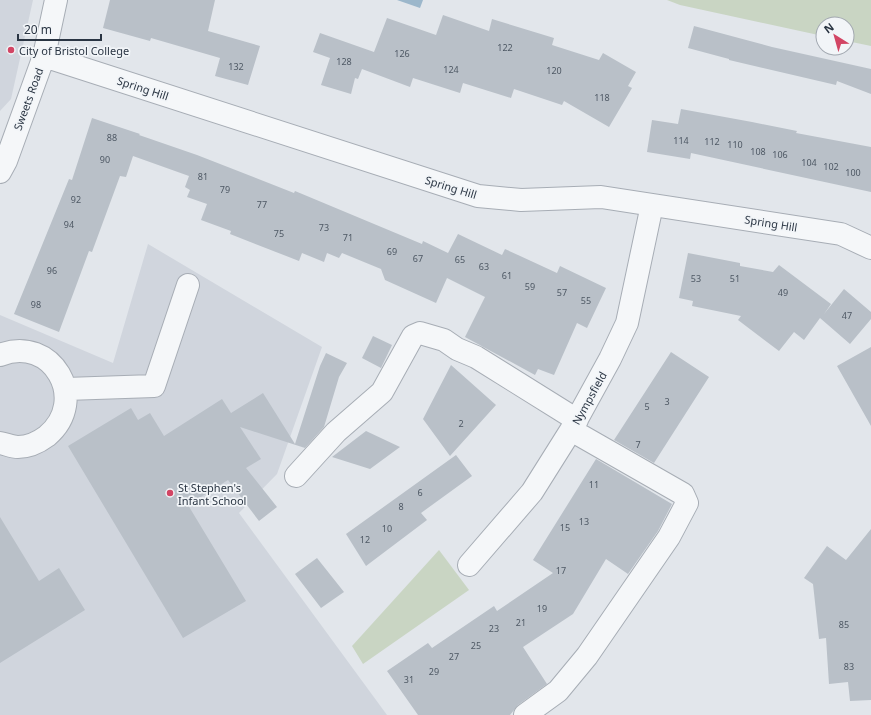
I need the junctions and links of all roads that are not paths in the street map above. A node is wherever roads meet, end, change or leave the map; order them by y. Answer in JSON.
{"nodes":[{"id":1,"x":56,"y":0,"type":"edge"},
{"id":2,"x":44,"y":56,"type":"junction"},
{"id":3,"x":0,"y":172,"type":"edge"},
{"id":4,"x":652,"y":204,"type":"junction"},
{"id":5,"x":871,"y":248,"type":"edge"},
{"id":6,"x":188,"y":285,"type":"dead end"},
{"id":7,"x":0,"y":355,"type":"edge"},
{"id":8,"x":66,"y":389,"type":"junction"},
{"id":9,"x":574,"y":425,"type":"junction"},
{"id":10,"x":0,"y":443,"type":"edge"},
{"id":11,"x":296,"y":476,"type":"dead end"},
{"id":12,"x":469,"y":565,"type":"dead end"},
{"id":13,"x":525,"y":715,"type":"edge"}],
"edges":[{"from":1,"to":2,"type":"street","name":"Sweets Road"},
{"from":2,"to":3,"type":"street","name":"Sweets Road"},
{"from":2,"to":4,"type":"street","name":"Spring Hill"},
{"from":4,"to":5,"type":"street","name":"Spring Hill"},
{"from":4,"to":9,"type":"street","name":"Nympsfield"},
{"from":6,"to":8,"type":"street"},
{"from":7,"to":8,"type":"street"},
{"from":8,"to":10,"type":"street"},
{"from":9,"to":11,"type":"street"},
{"from":9,"to":12,"type":"street","name":"Nympsfield"},
{"from":9,"to":13,"type":"street"}]}
